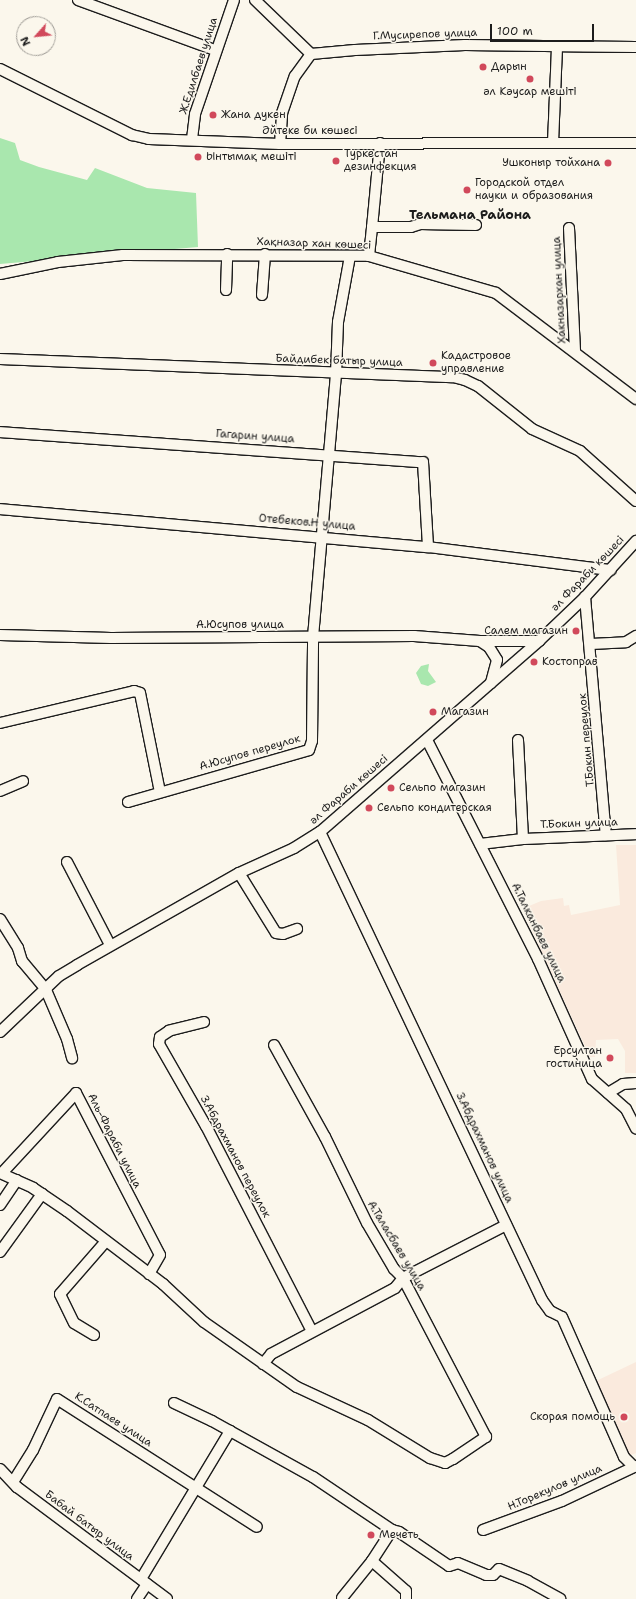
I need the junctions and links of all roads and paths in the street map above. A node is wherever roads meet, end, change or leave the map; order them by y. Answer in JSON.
{"nodes":[{"id":1,"x":78,"y":0,"type":"edge"},
{"id":2,"x":234,"y":0,"type":"edge"},
{"id":3,"x":255,"y":0,"type":"edge"},
{"id":4,"x":557,"y":47,"type":"junction"},
{"id":5,"x":636,"y":47,"type":"edge"},
{"id":6,"x":215,"y":50,"type":"junction"},
{"id":7,"x":311,"y":54,"type":"junction"},
{"id":8,"x":0,"y":69,"type":"edge"},
{"id":9,"x":192,"y":140,"type":"junction"},
{"id":10,"x":380,"y":143,"type":"junction"},
{"id":11,"x":553,"y":143,"type":"junction"},
{"id":12,"x":636,"y":143,"type":"edge"},
{"id":13,"x":280,"y":144,"type":"junction"},
{"id":14,"x":476,"y":225,"type":"dead end"},
{"id":15,"x":372,"y":227,"type":"junction"},
{"id":16,"x":569,"y":228,"type":"dead end"},
{"id":17,"x":227,"y":254,"type":"junction"},
{"id":18,"x":265,"y":254,"type":"junction"},
{"id":19,"x":350,"y":256,"type":"junction"},
{"id":20,"x":369,"y":256,"type":"junction"},
{"id":21,"x":0,"y":274,"type":"edge"},
{"id":22,"x":226,"y":290,"type":"dead end"},
{"id":23,"x":262,"y":295,"type":"dead end"},
{"id":24,"x":575,"y":351,"type":"junction"},
{"id":25,"x":0,"y":359,"type":"edge"},
{"id":26,"x":336,"y":374,"type":"junction"},
{"id":27,"x":636,"y":399,"type":"edge"},
{"id":28,"x":0,"y":432,"type":"edge"},
{"id":29,"x":327,"y":454,"type":"junction"},
{"id":30,"x":636,"y":501,"type":"edge"},
{"id":31,"x":0,"y":509,"type":"edge"},
{"id":32,"x":322,"y":536,"type":"junction"},
{"id":33,"x":636,"y":541,"type":"edge"},
{"id":34,"x":428,"y":547,"type":"junction"},
{"id":35,"x":611,"y":570,"type":"junction"},
{"id":36,"x":585,"y":597,"type":"junction"},
{"id":37,"x":0,"y":635,"type":"edge"},
{"id":38,"x":636,"y":636,"type":"edge"},
{"id":39,"x":313,"y":637,"type":"junction"},
{"id":40,"x":480,"y":641,"type":"junction"},
{"id":41,"x":539,"y":641,"type":"junction"},
{"id":42,"x":591,"y":644,"type":"junction"},
{"id":43,"x":490,"y":684,"type":"junction"},
{"id":44,"x":0,"y":723,"type":"edge"},
{"id":45,"x":427,"y":740,"type":"junction"},
{"id":46,"x":518,"y":740,"type":"dead end"},
{"id":47,"x":24,"y":781,"type":"dead end"},
{"id":48,"x":0,"y":791,"type":"edge"},
{"id":49,"x":160,"y":792,"type":"junction"},
{"id":50,"x":128,"y":802,"type":"dead end"},
{"id":51,"x":320,"y":832,"type":"junction"},
{"id":52,"x":636,"y":834,"type":"edge"},
{"id":53,"x":606,"y":835,"type":"junction"},
{"id":54,"x":524,"y":838,"type":"junction"},
{"id":55,"x":480,"y":844,"type":"junction"},
{"id":56,"x":67,"y":862,"type":"dead end"},
{"id":57,"x":239,"y":873,"type":"junction"},
{"id":58,"x":0,"y":919,"type":"edge"},
{"id":59,"x":297,"y":929,"type":"dead end"},
{"id":60,"x":110,"y":946,"type":"junction"},
{"id":61,"x":46,"y":990,"type":"junction"},
{"id":62,"x":204,"y":1022,"type":"dead end"},
{"id":63,"x":0,"y":1032,"type":"edge"},
{"id":64,"x":274,"y":1045,"type":"dead end"},
{"id":65,"x":72,"y":1058,"type":"dead end"},
{"id":66,"x":636,"y":1083,"type":"edge"},
{"id":67,"x":608,"y":1093,"type":"junction"},
{"id":68,"x":636,"y":1129,"type":"edge"},
{"id":69,"x":1,"y":1173,"type":"edge"},
{"id":70,"x":17,"y":1180,"type":"junction"},
{"id":71,"x":42,"y":1194,"type":"junction"},
{"id":72,"x":0,"y":1205,"type":"edge"},
{"id":73,"x":506,"y":1224,"type":"junction"},
{"id":74,"x":106,"y":1241,"type":"junction"},
{"id":75,"x":0,"y":1252,"type":"edge"},
{"id":76,"x":149,"y":1274,"type":"junction"},
{"id":77,"x":403,"y":1278,"type":"junction"},
{"id":78,"x":312,"y":1331,"type":"junction"},
{"id":79,"x":94,"y":1335,"type":"dead end"},
{"id":80,"x":263,"y":1364,"type":"junction"},
{"id":81,"x":174,"y":1403,"type":"dead end"},
{"id":82,"x":230,"y":1431,"type":"junction"},
{"id":83,"x":635,"y":1466,"type":"edge"},
{"id":84,"x":0,"y":1469,"type":"edge"},
{"id":85,"x":12,"y":1482,"type":"junction"},
{"id":86,"x":194,"y":1487,"type":"junction"},
{"id":87,"x":257,"y":1528,"type":"dead end"},
{"id":88,"x":392,"y":1530,"type":"junction"},
{"id":89,"x":483,"y":1530,"type":"dead end"},
{"id":90,"x":372,"y":1561,"type":"junction"},
{"id":91,"x":144,"y":1582,"type":"junction"},
{"id":92,"x":342,"y":1598,"type":"edge"},
{"id":93,"x":137,"y":1599,"type":"edge"},
{"id":94,"x":167,"y":1599,"type":"edge"},
{"id":95,"x":406,"y":1599,"type":"edge"},
{"id":96,"x":560,"y":1599,"type":"edge"}],
"edges":[{"from":1,"to":6,"type":"street"},
{"from":2,"to":6,"type":"street","name":"Ж.Едилбаев улица"},
{"from":3,"to":7,"type":"street"},
{"from":4,"to":5,"type":"street","name":"Г.Мусирепов улица"},
{"from":4,"to":7,"type":"street","name":"Г.Мусирепов улица"},
{"from":4,"to":11,"type":"street"},
{"from":6,"to":9,"type":"street","name":"Ж.Едилбаев улица"},
{"from":7,"to":13,"type":"street"},
{"from":8,"to":9,"type":"street","name":"Әйтеке би көшесі"},
{"from":9,"to":13,"type":"street","name":"Әйтеке би көшесі"},
{"from":10,"to":11,"type":"street","name":"Әйтеке би көшесі"},
{"from":10,"to":13,"type":"street","name":"Әйтеке би көшесі"},
{"from":10,"to":15,"type":"street"},
{"from":11,"to":12,"type":"street","name":"Әйтеке би көшесі"},
{"from":14,"to":15,"type":"street"},
{"from":15,"to":20,"type":"street"},
{"from":16,"to":24,"type":"street","name":"Хакназархан улица"},
{"from":17,"to":18,"type":"street","name":"Хақназар хан көшесі"},
{"from":17,"to":21,"type":"street","name":"Хақназар хан көшесі"},
{"from":17,"to":22,"type":"street"},
{"from":18,"to":19,"type":"street","name":"Хақназар хан көшесі"},
{"from":18,"to":23,"type":"street"},
{"from":19,"to":20,"type":"street","name":"Хақназар хан көшесі"},
{"from":19,"to":26,"type":"street"},
{"from":20,"to":24,"type":"street","name":"Хақназар хан көшесі"},
{"from":24,"to":27,"type":"street","name":"Хақназар хан көшесі"},
{"from":25,"to":26,"type":"street","name":"Байдибек батыр улица"},
{"from":26,"to":29,"type":"street"},
{"from":26,"to":30,"type":"street","name":"Байдибек батыр улица"},
{"from":28,"to":29,"type":"street","name":"Гагарин улица"},
{"from":29,"to":32,"type":"street"},
{"from":29,"to":34,"type":"street","name":"Гагарин улица"},
{"from":31,"to":32,"type":"street","name":"Отебеков.Н улица"},
{"from":32,"to":34,"type":"street","name":"Отебеков.Н улица"},
{"from":32,"to":39,"type":"street"},
{"from":33,"to":35,"type":"street","name":"әл Фараби көшесі"},
{"from":34,"to":35,"type":"street","name":"Отебеков.Н улица"},
{"from":35,"to":36,"type":"street","name":"әл Фараби көшесі"},
{"from":36,"to":41,"type":"street","name":"әл Фараби көшесі"},
{"from":36,"to":42,"type":"street"},
{"from":37,"to":39,"type":"street","name":"А.Юсупов улица"},
{"from":38,"to":42,"type":"street"},
{"from":39,"to":40,"type":"street","name":"А.Юсупов улица"},
{"from":39,"to":49,"type":"street","name":"А.Юсупов переулок"},
{"from":40,"to":41,"type":"street","name":"А.Юсупов улица"},
{"from":40,"to":43,"type":"street"},
{"from":41,"to":43,"type":"street","name":"әл Фараби көшесі"},
{"from":42,"to":53,"type":"street","name":"Т.Бокин переулок"},
{"from":43,"to":45,"type":"street","name":"әл Фараби көшесі"},
{"from":44,"to":49,"type":"street"},
{"from":45,"to":51,"type":"street","name":"әл Фараби көшесі"},
{"from":45,"to":55,"type":"street","name":"А.Талканбаев улица"},
{"from":46,"to":54,"type":"street"},
{"from":47,"to":48,"type":"street"},
{"from":49,"to":50,"type":"street","name":"А.Юсупов переулок"},
{"from":51,"to":57,"type":"street","name":"әл Фараби көшесі"},
{"from":51,"to":73,"type":"street","name":"З.Абдрахманов улица"},
{"from":52,"to":53,"type":"street","name":"Т.Бокин улица"},
{"from":53,"to":54,"type":"street","name":"Т.Бокин улица"},
{"from":54,"to":55,"type":"street","name":"Т.Бокин улица"},
{"from":55,"to":67,"type":"street","name":"А.Талканбаев улица"},
{"from":56,"to":60,"type":"street"},
{"from":57,"to":59,"type":"street"},
{"from":57,"to":60,"type":"street","name":"әл Фараби көшесі"},
{"from":58,"to":61,"type":"street"},
{"from":60,"to":61,"type":"street","name":"әл Фараби көшесі"},
{"from":61,"to":63,"type":"street","name":"әл Фараби көшесі"},
{"from":61,"to":65,"type":"street"},
{"from":62,"to":78,"type":"street","name":"З.Абдрахманов переулок"},
{"from":64,"to":77,"type":"street","name":"А.Таласбаев улица"},
{"from":66,"to":67,"type":"street"},
{"from":67,"to":68,"type":"street","name":"А.Талканбаев улица"},
{"from":69,"to":70,"type":"street","name":"Аль-Фараби улица"},
{"from":69,"to":76,"type":"street","name":"Аль-Фараби улица"},
{"from":70,"to":71,"type":"street","name":"Аль-Фараби улица"},
{"from":70,"to":72,"type":"street"},
{"from":71,"to":74,"type":"street","name":"Аль-Фараби улица"},
{"from":71,"to":75,"type":"street"},
{"from":73,"to":77,"type":"street"},
{"from":73,"to":83,"type":"street","name":"З.Абдрахманов улица"},
{"from":74,"to":76,"type":"street","name":"Аль-Фараби улица"},
{"from":74,"to":79,"type":"street"},
{"from":76,"to":80,"type":"street","name":"Аль-Фараби улица"},
{"from":77,"to":78,"type":"street"},
{"from":77,"to":80,"type":"street","name":"А.Таласбаев улица"},
{"from":78,"to":80,"type":"street"},
{"from":81,"to":82,"type":"street"},
{"from":82,"to":86,"type":"street"},
{"from":82,"to":88,"type":"street"},
{"from":83,"to":89,"type":"street","name":"Н.Торекулов улица"},
{"from":84,"to":85,"type":"street","name":"Бабай батыр улица"},
{"from":85,"to":86,"type":"street","name":"К.Сатпаев улица"},
{"from":85,"to":91,"type":"street","name":"Бабай батыр улица"},
{"from":86,"to":87,"type":"street","name":"К.Сатпаев улица"},
{"from":86,"to":91,"type":"street"},
{"from":88,"to":90,"type":"street"},
{"from":88,"to":96,"type":"street"},
{"from":90,"to":92,"type":"street"},
{"from":90,"to":95,"type":"street"},
{"from":91,"to":93,"type":"street"},
{"from":91,"to":94,"type":"street","name":"Бабай батыр улица"}]}
